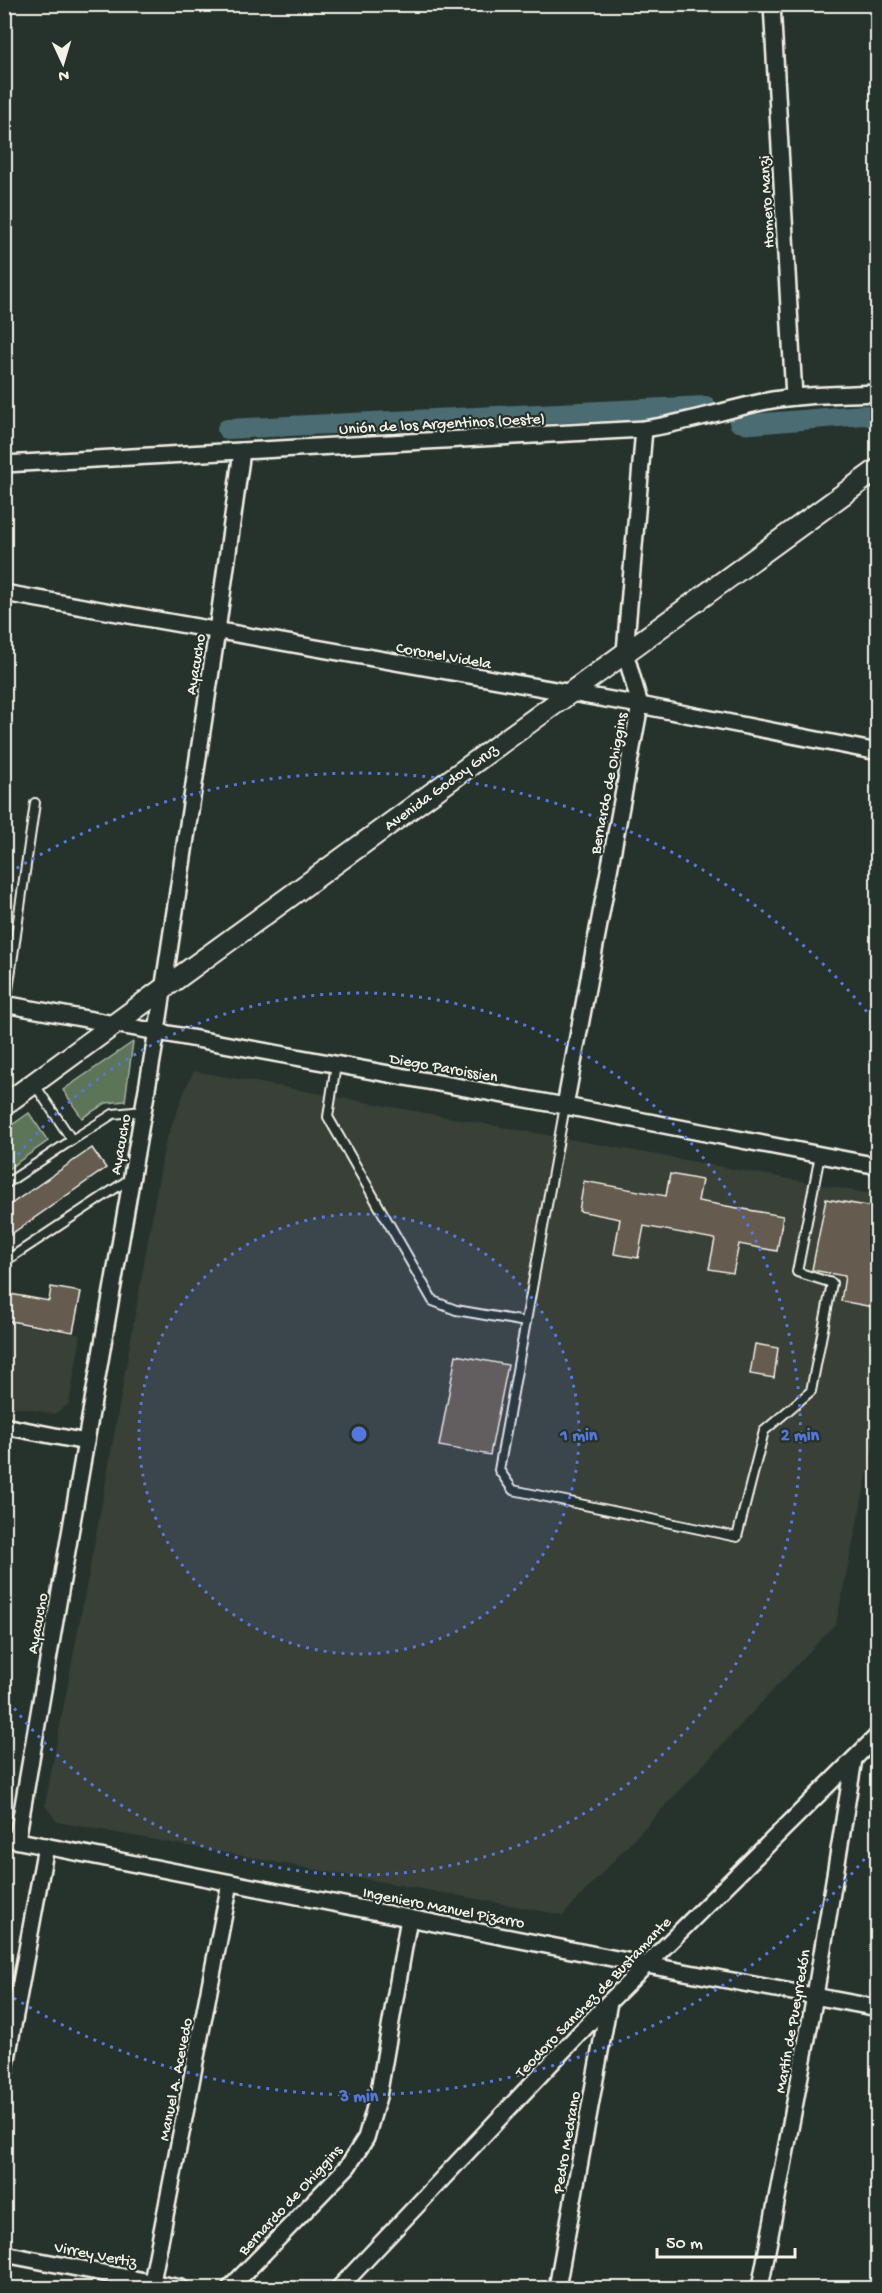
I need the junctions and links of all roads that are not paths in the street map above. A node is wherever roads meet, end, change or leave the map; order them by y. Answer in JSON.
{"nodes":[{"id":1,"x":772,"y":4,"type":"edge"},
{"id":2,"x":878,"y":393,"type":"edge"},
{"id":3,"x":794,"y":397,"type":"junction"},
{"id":4,"x":644,"y":429,"type":"junction"},
{"id":5,"x":242,"y":451,"type":"junction"},
{"id":6,"x":4,"y":464,"type":"edge"},
{"id":7,"x":878,"y":469,"type":"edge"},
{"id":8,"x":4,"y":593,"type":"edge"},
{"id":9,"x":217,"y":631,"type":"junction"},
{"id":10,"x":626,"y":652,"type":"junction"},
{"id":11,"x":567,"y":694,"type":"junction"},
{"id":12,"x":640,"y":705,"type":"junction"},
{"id":13,"x":878,"y":752,"type":"edge"},
{"id":14,"x":35,"y":803,"type":"dead end"},
{"id":15,"x":164,"y":988,"type":"junction"},
{"id":16,"x":5,"y":1004,"type":"edge"},
{"id":17,"x":115,"y":1025,"type":"junction"},
{"id":18,"x":157,"y":1031,"type":"junction"},
{"id":19,"x":336,"y":1064,"type":"junction"},
{"id":20,"x":34,"y":1084,"type":"junction"},
{"id":21,"x":4,"y":1106,"type":"edge"},
{"id":22,"x":564,"y":1106,"type":"junction"},
{"id":23,"x":143,"y":1111,"type":"junction"},
{"id":24,"x":72,"y":1140,"type":"junction"},
{"id":25,"x":820,"y":1155,"type":"junction"},
{"id":26,"x":878,"y":1166,"type":"edge"},
{"id":27,"x":132,"y":1178,"type":"junction"},
{"id":28,"x":4,"y":1185,"type":"edge"},
{"id":29,"x":4,"y":1263,"type":"edge"},
{"id":30,"x":526,"y":1322,"type":"junction"},
{"id":31,"x":4,"y":1426,"type":"edge"},
{"id":32,"x":86,"y":1442,"type":"junction"},
{"id":33,"x":878,"y":1735,"type":"edge"},
{"id":34,"x":854,"y":1759,"type":"junction"},
{"id":35,"x":11,"y":1839,"type":"edge"},
{"id":36,"x":46,"y":1846,"type":"junction"},
{"id":37,"x":230,"y":1883,"type":"junction"},
{"id":38,"x":409,"y":1918,"type":"junction"},
{"id":39,"x":647,"y":1965,"type":"junction"},
{"id":40,"x":815,"y":1996,"type":"junction"},
{"id":41,"x":609,"y":2002,"type":"junction"},
{"id":42,"x":878,"y":2008,"type":"edge"},
{"id":43,"x":4,"y":2074,"type":"edge"},
{"id":44,"x":4,"y":2254,"type":"edge"},
{"id":45,"x":152,"y":2282,"type":"junction"},
{"id":46,"x":181,"y":2289,"type":"edge"},
{"id":47,"x":230,"y":2289,"type":"edge"},
{"id":48,"x":339,"y":2289,"type":"edge"},
{"id":49,"x":557,"y":2289,"type":"edge"},
{"id":50,"x":760,"y":2289,"type":"edge"}],
"edges":[{"from":1,"to":3,"type":"street","name":"Homero Manzi"},
{"from":2,"to":3,"type":"street","name":"Unión de los Argentinos (Oeste)"},
{"from":3,"to":4,"type":"street","name":"Unión de los Argentinos (Oeste)"},
{"from":4,"to":5,"type":"street","name":"Unión de los Argentinos (Oeste)"},
{"from":4,"to":10,"type":"street","name":"Bernardo de Ohiggins"},
{"from":5,"to":6,"type":"street","name":"Unión de los Argentinos (Oeste)"},
{"from":5,"to":9,"type":"street","name":"Ayacucho"},
{"from":7,"to":10,"type":"main road","name":"Avenida Godoy Gruz"},
{"from":8,"to":9,"type":"street","name":"Coronel Videla"},
{"from":9,"to":11,"type":"street","name":"Coronel Videla"},
{"from":9,"to":15,"type":"street","name":"Ayacucho"},
{"from":10,"to":11,"type":"main road","name":"Avenida Godoy Gruz"},
{"from":10,"to":12,"type":"street","name":"Bernardo de Ohiggins"},
{"from":11,"to":12,"type":"street","name":"Coronel Videla"},
{"from":11,"to":15,"type":"main road","name":"Avenida Godoy Gruz"},
{"from":12,"to":13,"type":"street","name":"Coronel Videla"},
{"from":12,"to":22,"type":"street","name":"Bernardo de Ohiggins"},
{"from":14,"to":16,"type":"lane"},
{"from":15,"to":17,"type":"main road","name":"Avenida Godoy Gruz"},
{"from":15,"to":18,"type":"street","name":"Ayacucho"},
{"from":16,"to":17,"type":"street","name":"Diego Paroissien"},
{"from":17,"to":18,"type":"street","name":"Diego Paroissien"},
{"from":17,"to":20,"type":"main road","name":"Avenida Godoy Gruz"},
{"from":18,"to":19,"type":"street","name":"Diego Paroissien"},
{"from":18,"to":23,"type":"street","name":"Ayacucho"},
{"from":19,"to":22,"type":"street","name":"Diego Paroissien"},
{"from":19,"to":30,"type":"lane"},
{"from":20,"to":21,"type":"main road","name":"Avenida Godoy Gruz"},
{"from":20,"to":24,"type":"lane"},
{"from":22,"to":25,"type":"street","name":"Diego Paroissien"},
{"from":22,"to":30,"type":"lane"},
{"from":23,"to":24,"type":"lane"},
{"from":23,"to":27,"type":"street","name":"Ayacucho"},
{"from":24,"to":28,"type":"lane"},
{"from":25,"to":26,"type":"street","name":"Diego Paroissien"},
{"from":25,"to":30,"type":"lane"},
{"from":27,"to":29,"type":"lane"},
{"from":27,"to":32,"type":"street","name":"Ayacucho"},
{"from":31,"to":32,"type":"street"},
{"from":32,"to":35,"type":"street","name":"Ayacucho"},
{"from":33,"to":34,"type":"street","name":"Teodoro Sanchez de Bustamante"},
{"from":34,"to":39,"type":"street","name":"Teodoro Sanchez de Bustamante"},
{"from":34,"to":40,"type":"street","name":"Martín de Pueyrredón"},
{"from":35,"to":36,"type":"street","name":"Ingeniero Manuel Pizarro"},
{"from":36,"to":37,"type":"street","name":"Ingeniero Manuel Pizarro"},
{"from":36,"to":43,"type":"street"},
{"from":37,"to":38,"type":"street","name":"Ingeniero Manuel Pizarro"},
{"from":37,"to":45,"type":"street","name":"Manuel A. Acevedo"},
{"from":38,"to":39,"type":"street","name":"Ingeniero Manuel Pizarro"},
{"from":38,"to":47,"type":"street","name":"Bernardo de Ohiggins"},
{"from":39,"to":40,"type":"street","name":"Ingeniero Manuel Pizarro"},
{"from":39,"to":41,"type":"street","name":"Teodoro Sanchez de Bustamante"},
{"from":40,"to":42,"type":"street","name":"Ingeniero Manuel Pizarro"},
{"from":40,"to":50,"type":"street","name":"Martín de Pueyrredón"},
{"from":41,"to":48,"type":"street","name":"Teodoro Sanchez de Bustamante"},
{"from":41,"to":49,"type":"street","name":"Pedro Medrano"},
{"from":44,"to":45,"type":"street","name":"Virrey Vertiz"},
{"from":45,"to":46,"type":"street","name":"Virrey Vertiz"}]}
